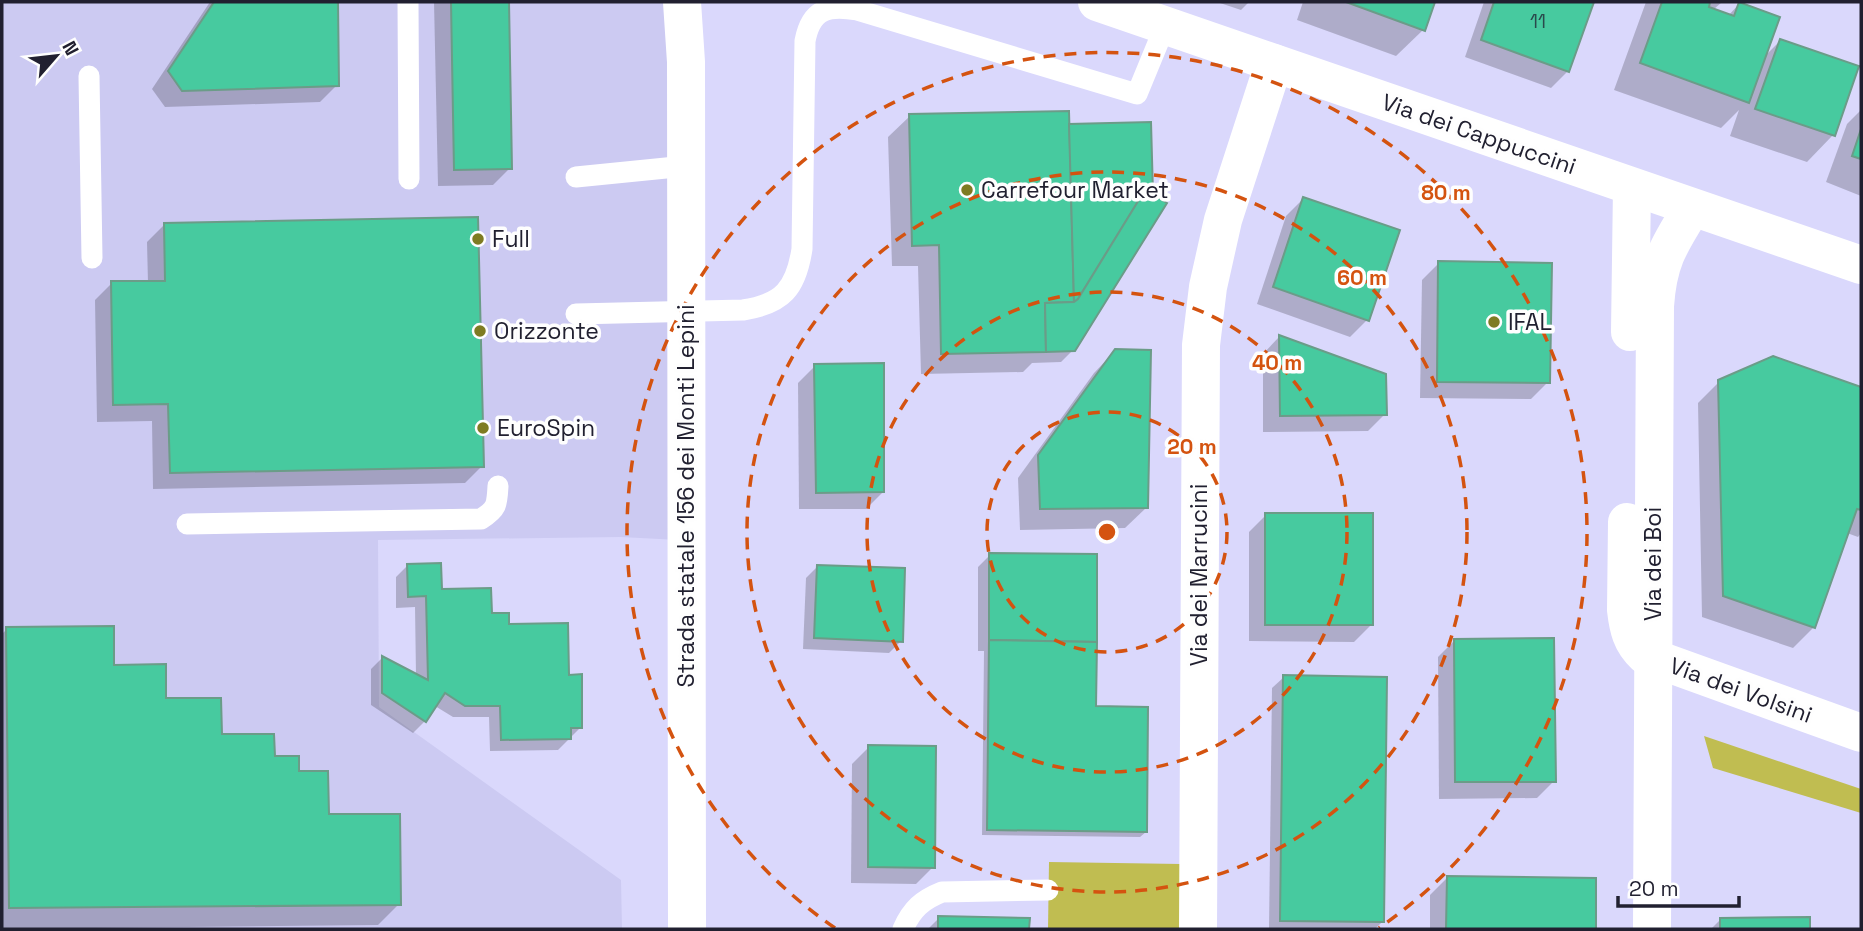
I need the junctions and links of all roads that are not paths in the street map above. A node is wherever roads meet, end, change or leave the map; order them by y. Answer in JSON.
{"nodes":[{"id":1,"x":408,"y":2,"type":"edge"},
{"id":2,"x":682,"y":2,"type":"edge"},
{"id":3,"x":711,"y":2,"type":"edge"},
{"id":4,"x":1097,"y":2,"type":"edge"},
{"id":5,"x":1165,"y":26,"type":"junction"},
{"id":6,"x":687,"y":62,"type":"junction"},
{"id":7,"x":1274,"y":63,"type":"junction"},
{"id":8,"x":89,"y":76,"type":"dead end"},
{"id":9,"x":686,"y":166,"type":"junction"},
{"id":10,"x":576,"y":177,"type":"dead end"},
{"id":11,"x":409,"y":179,"type":"dead end"},
{"id":12,"x":1632,"y":187,"type":"junction"},
{"id":13,"x":1692,"y":208,"type":"junction"},
{"id":14,"x":92,"y":258,"type":"dead end"},
{"id":15,"x":1861,"y":265,"type":"edge"},
{"id":16,"x":686,"y":310,"type":"junction"},
{"id":17,"x":576,"y":314,"type":"dead end"},
{"id":18,"x":498,"y":486,"type":"dead end"},
{"id":19,"x":187,"y":524,"type":"dead end"},
{"id":20,"x":1642,"y":647,"type":"junction"},
{"id":21,"x":1861,"y":733,"type":"edge"},
{"id":22,"x":1048,"y":891,"type":"dead end"},
{"id":23,"x":687,"y":929,"type":"edge"},
{"id":24,"x":903,"y":929,"type":"edge"},
{"id":25,"x":1198,"y":929,"type":"edge"},
{"id":26,"x":1652,"y":929,"type":"edge"}],
"edges":[{"from":1,"to":11,"type":"lane"},
{"from":2,"to":6,"type":"street","name":"Strada statale 156 dei Monti Lepini"},
{"from":3,"to":6,"type":"street","name":"Strada statale 156 dei Monti Lepini"},
{"from":4,"to":5,"type":"street","name":"Via dei Cappuccini"},
{"from":5,"to":7,"type":"street","name":"Via dei Cappuccini"},
{"from":5,"to":16,"type":"lane"},
{"from":6,"to":9,"type":"street","name":"Strada statale 156 dei Monti Lepini"},
{"from":7,"to":12,"type":"street","name":"Via dei Cappuccini"},
{"from":7,"to":25,"type":"street","name":"Via dei Marrucini"},
{"from":8,"to":14,"type":"lane"},
{"from":9,"to":10,"type":"lane"},
{"from":9,"to":16,"type":"street","name":"Strada statale 156 dei Monti Lepini"},
{"from":12,"to":13,"type":"street","name":"Via dei Cappuccini"},
{"from":12,"to":20,"type":"street","name":"Via dei Boi"},
{"from":13,"to":15,"type":"street","name":"Via dei Cappuccini"},
{"from":13,"to":20,"type":"street","name":"Via dei Boi"},
{"from":16,"to":17,"type":"lane"},
{"from":16,"to":23,"type":"street","name":"Strada statale 156 dei Monti Lepini"},
{"from":18,"to":19,"type":"lane"},
{"from":20,"to":21,"type":"street","name":"Via dei Volsini"},
{"from":20,"to":26,"type":"street","name":"Via dei Boi"},
{"from":22,"to":24,"type":"lane"}]}
